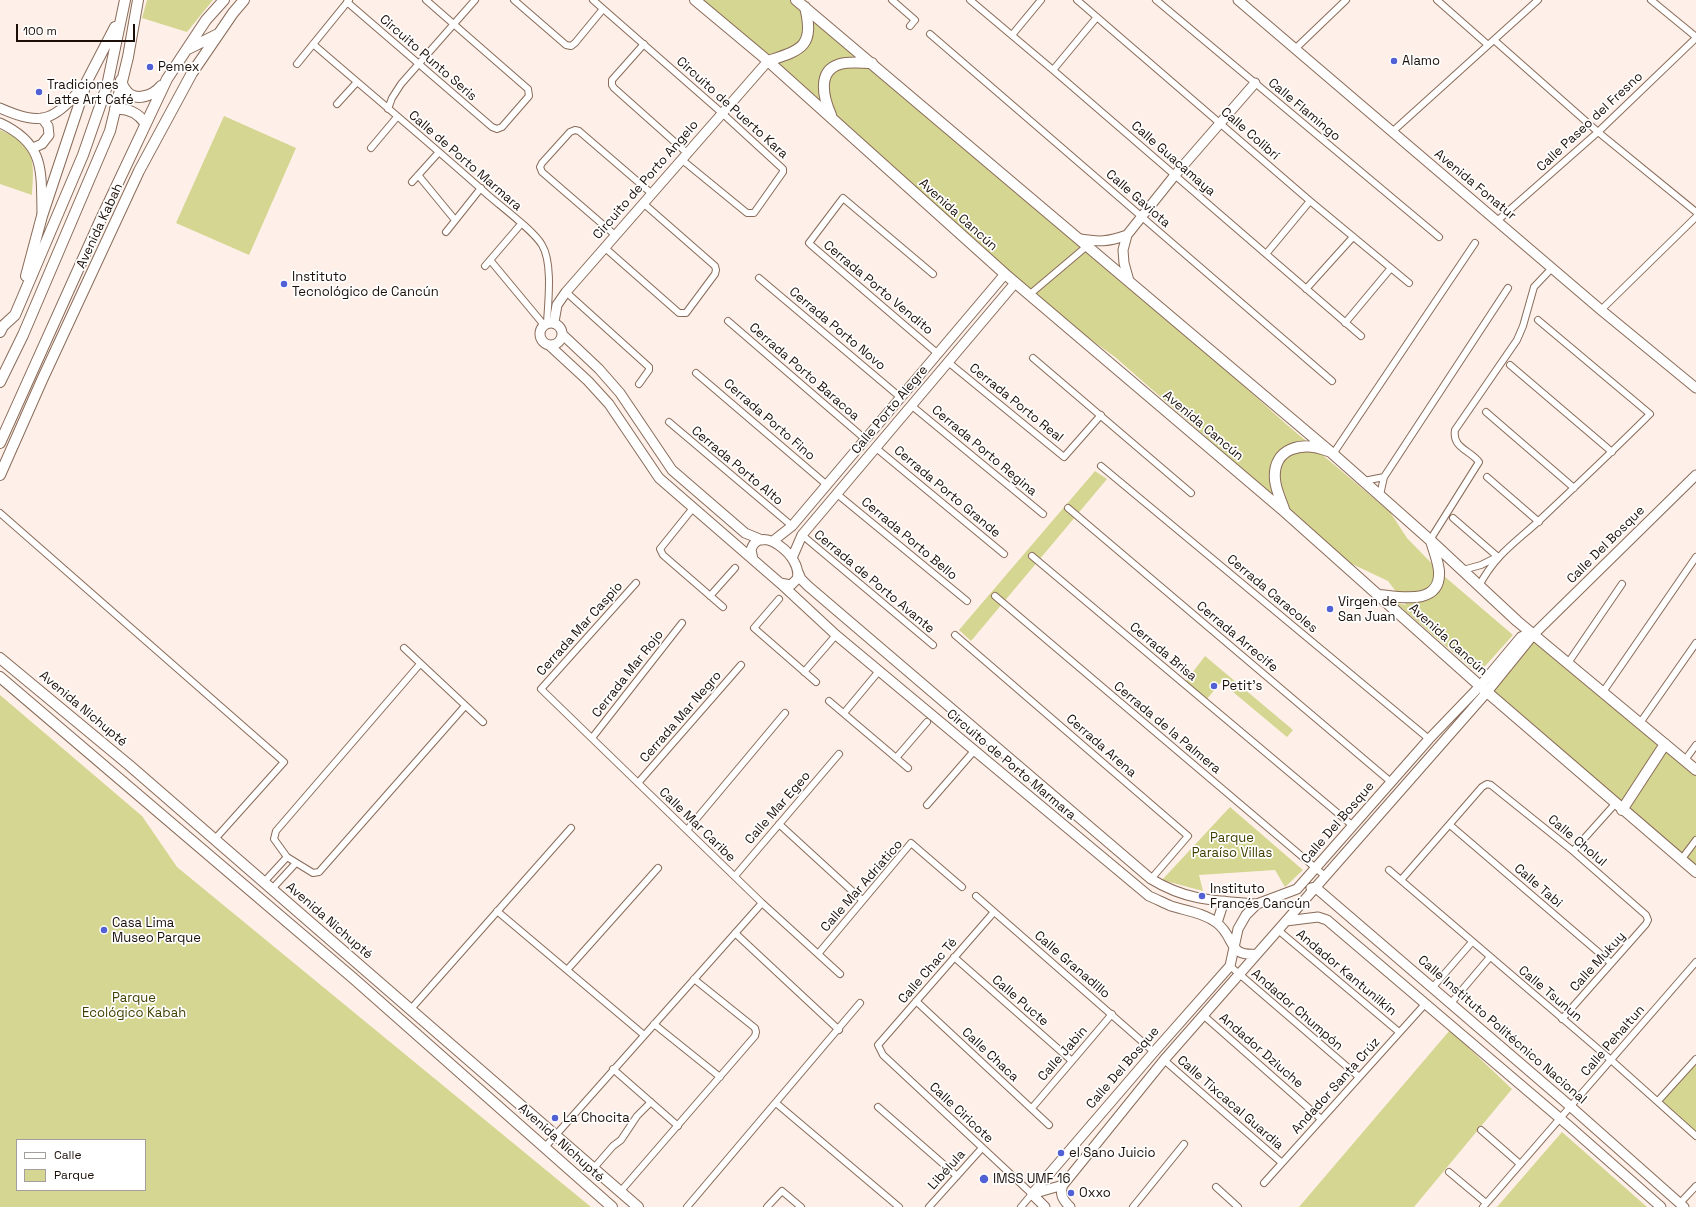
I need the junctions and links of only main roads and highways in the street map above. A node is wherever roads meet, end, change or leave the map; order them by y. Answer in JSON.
{"nodes":[{"id":1,"x":124,"y":0,"type":"edge"},
{"id":2,"x":138,"y":0,"type":"edge"},
{"id":3,"x":224,"y":0,"type":"edge"},
{"id":4,"x":244,"y":0,"type":"edge"},
{"id":5,"x":695,"y":0,"type":"edge"},
{"id":6,"x":796,"y":0,"type":"edge"},
{"id":7,"x":805,"y":7,"type":"junction"},
{"id":8,"x":120,"y":18,"type":"junction"},
{"id":9,"x":219,"y":33,"type":"junction"},
{"id":10,"x":186,"y":50,"type":"junction"},
{"id":11,"x":768,"y":61,"type":"junction"},
{"id":12,"x":872,"y":63,"type":"junction"},
{"id":13,"x":166,"y":79,"type":"junction"},
{"id":14,"x":121,"y":80,"type":"junction"},
{"id":15,"x":115,"y":110,"type":"junction"},
{"id":16,"x":833,"y":119,"type":"junction"},
{"id":17,"x":145,"y":123,"type":"junction"},
{"id":18,"x":100,"y":221,"type":"junction"},
{"id":19,"x":100,"y":256,"type":"junction"},
{"id":20,"x":15,"y":315,"type":"junction"},
{"id":21,"x":0,"y":332,"type":"edge"},
{"id":22,"x":0,"y":382,"type":"edge"},
{"id":23,"x":0,"y":443,"type":"edge"},
{"id":24,"x":1333,"y":454,"type":"junction"},
{"id":25,"x":0,"y":475,"type":"edge"},
{"id":26,"x":1285,"y":512,"type":"junction"},
{"id":27,"x":1430,"y":540,"type":"junction"},
{"id":28,"x":1379,"y":595,"type":"junction"},
{"id":29,"x":0,"y":658,"type":"edge"},
{"id":30,"x":0,"y":677,"type":"edge"},
{"id":31,"x":1665,"y":744,"type":"junction"},
{"id":32,"x":1696,"y":770,"type":"edge"},
{"id":33,"x":1619,"y":807,"type":"junction"},
{"id":34,"x":1696,"y":872,"type":"edge"},
{"id":35,"x":361,"y":967,"type":"junction"},
{"id":36,"x":354,"y":978,"type":"junction"},
{"id":37,"x":612,"y":1207,"type":"edge"},
{"id":38,"x":638,"y":1207,"type":"edge"}],
"edges":[{"from":1,"to":8,"type":"main road"},
{"from":2,"to":14,"type":"main road","name":"Avenida Kabah"},
{"from":3,"to":10,"type":"main road","name":"Avenida Kabah"},
{"from":4,"to":9,"type":"main road","name":"Avenida Kabah"},
{"from":5,"to":11,"type":"main road","name":"Avenida Cancún"},
{"from":6,"to":7,"type":"main road"},
{"from":7,"to":11,"type":"main road"},
{"from":7,"to":12,"type":"main road"},
{"from":8,"to":20,"type":"main road"},
{"from":8,"to":20,"type":"main road"},
{"from":9,"to":10,"type":"main road"},
{"from":9,"to":19,"type":"main road","name":"Avenida Kabah"},
{"from":10,"to":13,"type":"main road","name":"Avenida Kabah"},
{"from":11,"to":16,"type":"main road","name":"Avenida Cancún"},
{"from":12,"to":16,"type":"main road"},
{"from":12,"to":24,"type":"main road"},
{"from":13,"to":14,"type":"main road"},
{"from":13,"to":17,"type":"main road","name":"Avenida Kabah"},
{"from":14,"to":15,"type":"main road","name":"Avenida Kabah"},
{"from":15,"to":17,"type":"main road"},
{"from":15,"to":22,"type":"main road","name":"Avenida Kabah"},
{"from":16,"to":26,"type":"main road","name":"Avenida Cancún"},
{"from":17,"to":18,"type":"main road","name":"Avenida Kabah"},
{"from":18,"to":19,"type":"main road"},
{"from":18,"to":23,"type":"main road","name":"Avenida Kabah"},
{"from":19,"to":25,"type":"main road","name":"Avenida Kabah"},
{"from":20,"to":21,"type":"main road"},
{"from":24,"to":26,"type":"main road"},
{"from":24,"to":27,"type":"main road"},
{"from":26,"to":28,"type":"main road","name":"Avenida Cancún"},
{"from":27,"to":28,"type":"main road"},
{"from":27,"to":31,"type":"main road"},
{"from":28,"to":33,"type":"main road","name":"Avenida Cancún"},
{"from":29,"to":35,"type":"main road","name":"Avenida Nichupté"},
{"from":30,"to":36,"type":"main road","name":"Avenida Nichupté"},
{"from":31,"to":32,"type":"main road"},
{"from":31,"to":33,"type":"main road"},
{"from":33,"to":34,"type":"main road","name":"Avenida Cancún"},
{"from":35,"to":36,"type":"main road"},
{"from":35,"to":38,"type":"main road","name":"Avenida Nichupté"},
{"from":36,"to":37,"type":"main road","name":"Avenida Nichupté"}]}
